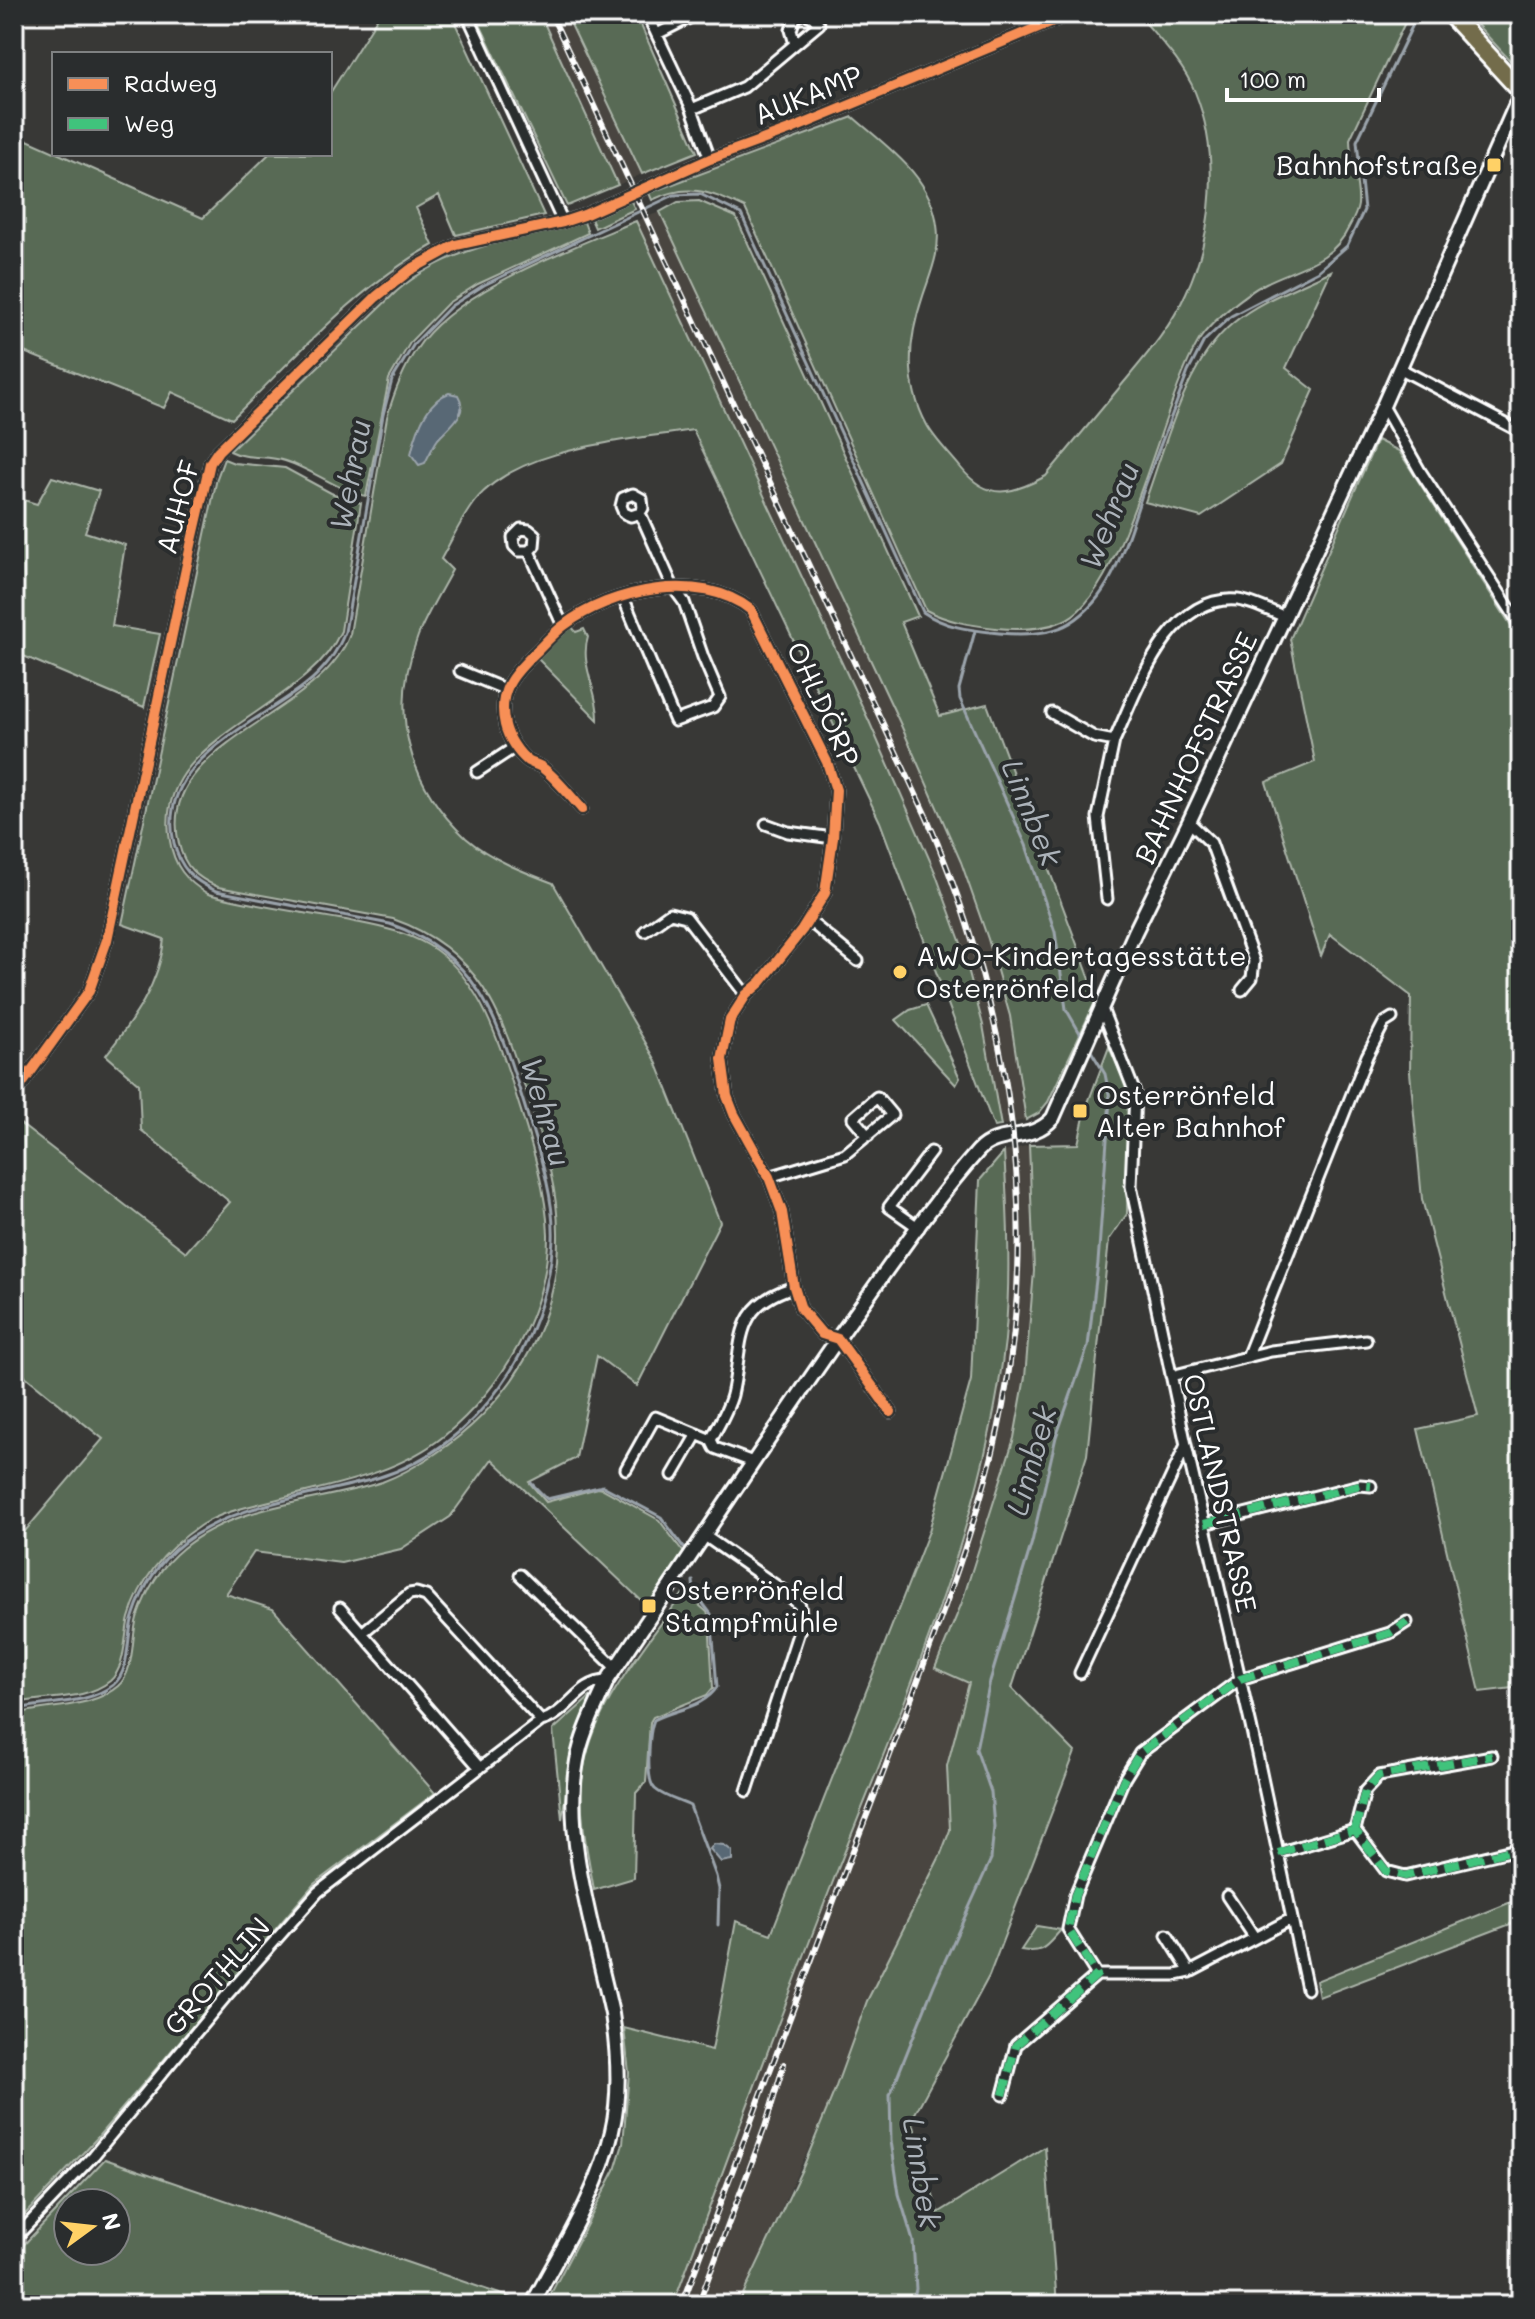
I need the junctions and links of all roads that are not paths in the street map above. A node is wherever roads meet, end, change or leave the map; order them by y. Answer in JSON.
{"nodes":[{"id":1,"x":467,"y":14,"type":"edge"},
{"id":2,"x":647,"y":14,"type":"edge"},
{"id":3,"x":697,"y":14,"type":"edge"},
{"id":4,"x":804,"y":14,"type":"edge"},
{"id":5,"x":1070,"y":14,"type":"edge"},
{"id":6,"x":1450,"y":14,"type":"edge"},
{"id":7,"x":657,"y":34,"type":"junction"},
{"id":8,"x":795,"y":44,"type":"junction"},
{"id":9,"x":1521,"y":92,"type":"edge"},
{"id":10,"x":692,"y":109,"type":"junction"},
{"id":11,"x":710,"y":159,"type":"junction"},
{"id":12,"x":563,"y":222,"type":"junction"},
{"id":13,"x":1399,"y":368,"type":"junction"},
{"id":14,"x":1383,"y":406,"type":"junction"},
{"id":15,"x":1521,"y":432,"type":"edge"},
{"id":16,"x":640,"y":513,"type":"dead end"},
{"id":17,"x":529,"y":551,"type":"dead end"},
{"id":18,"x":673,"y":587,"type":"junction"},
{"id":19,"x":623,"y":597,"type":"junction"},
{"id":20,"x":1285,"y":617,"type":"junction"},
{"id":21,"x":563,"y":626,"type":"junction"},
{"id":22,"x":1521,"y":626,"type":"edge"},
{"id":23,"x":460,"y":671,"type":"dead end"},
{"id":24,"x":504,"y":689,"type":"junction"},
{"id":25,"x":1052,"y":713,"type":"dead end"},
{"id":26,"x":1114,"y":741,"type":"junction"},
{"id":27,"x":515,"y":747,"type":"junction"},
{"id":28,"x":477,"y":772,"type":"dead end"},
{"id":29,"x":582,"y":809,"type":"dead end"},
{"id":30,"x":1189,"y":822,"type":"junction"},
{"id":31,"x":766,"y":824,"type":"dead end"},
{"id":32,"x":833,"y":838,"type":"junction"},
{"id":33,"x":1107,"y":899,"type":"dead end"},
{"id":34,"x":808,"y":920,"type":"junction"},
{"id":35,"x":645,"y":931,"type":"dead end"},
{"id":36,"x":858,"y":961,"type":"dead end"},
{"id":37,"x":1242,"y":990,"type":"dead end"},
{"id":38,"x":746,"y":995,"type":"junction"},
{"id":39,"x":1102,"y":1009,"type":"junction"},
{"id":40,"x":1388,"y":1020,"type":"dead end"},
{"id":41,"x":14,"y":1095,"type":"edge"},
{"id":42,"x":868,"y":1136,"type":"dead end"},
{"id":43,"x":931,"y":1152,"type":"dead end"},
{"id":44,"x":769,"y":1177,"type":"junction"},
{"id":45,"x":919,"y":1228,"type":"junction"},
{"id":46,"x":794,"y":1287,"type":"junction"},
{"id":47,"x":838,"y":1339,"type":"junction"},
{"id":48,"x":1366,"y":1340,"type":"dead end"},
{"id":49,"x":1247,"y":1357,"type":"junction"},
{"id":50,"x":1171,"y":1376,"type":"junction"},
{"id":51,"x":891,"y":1412,"type":"dead end"},
{"id":52,"x":697,"y":1434,"type":"junction"},
{"id":53,"x":711,"y":1440,"type":"junction"},
{"id":54,"x":1186,"y":1445,"type":"junction"},
{"id":55,"x":753,"y":1462,"type":"junction"},
{"id":56,"x":626,"y":1469,"type":"dead end"},
{"id":57,"x":673,"y":1475,"type":"dead end"},
{"id":58,"x":1371,"y":1486,"type":"dead end"},
{"id":59,"x":1204,"y":1524,"type":"junction"},
{"id":60,"x":705,"y":1536,"type":"junction"},
{"id":61,"x":520,"y":1575,"type":"dead end"},
{"id":62,"x":340,"y":1608,"type":"dead end"},
{"id":63,"x":1407,"y":1622,"type":"dead end"},
{"id":64,"x":362,"y":1633,"type":"junction"},
{"id":65,"x":619,"y":1664,"type":"junction"},
{"id":66,"x":1080,"y":1673,"type":"dead end"},
{"id":67,"x":1240,"y":1679,"type":"junction"},
{"id":68,"x":607,"y":1681,"type":"junction"},
{"id":69,"x":541,"y":1721,"type":"junction"},
{"id":70,"x":1492,"y":1756,"type":"dead end"},
{"id":71,"x":480,"y":1768,"type":"junction"},
{"id":72,"x":747,"y":1791,"type":"dead end"},
{"id":73,"x":1355,"y":1830,"type":"junction"},
{"id":74,"x":1513,"y":1850,"type":"dead end"},
{"id":75,"x":1278,"y":1853,"type":"junction"},
{"id":76,"x":1227,"y":1896,"type":"dead end"},
{"id":77,"x":1291,"y":1919,"type":"junction"},
{"id":78,"x":1167,"y":1935,"type":"dead end"},
{"id":79,"x":1255,"y":1938,"type":"junction"},
{"id":80,"x":1190,"y":1972,"type":"junction"},
{"id":81,"x":1097,"y":1975,"type":"junction"},
{"id":82,"x":1307,"y":1989,"type":"dead end"},
{"id":83,"x":1003,"y":2095,"type":"dead end"},
{"id":84,"x":14,"y":2239,"type":"edge"},
{"id":85,"x":534,"y":2302,"type":"edge"}],
"edges":[{"from":1,"to":12,"type":"street"},
{"from":2,"to":7,"type":"street"},
{"from":3,"to":7,"type":"street"},
{"from":4,"to":8,"type":"street"},
{"from":4,"to":8,"type":"street"},
{"from":5,"to":11,"type":"street","name":"AUKAMP"},
{"from":6,"to":9,"type":"highway"},
{"from":7,"to":10,"type":"street"},
{"from":8,"to":10,"type":"street"},
{"from":9,"to":13,"type":"main road","name":"BAHNHOFSTRASSE"},
{"from":10,"to":11,"type":"street"},
{"from":11,"to":12,"type":"street","name":"AUKAMP"},
{"from":12,"to":41,"type":"street","name":"AUHOF"},
{"from":13,"to":14,"type":"main road","name":"BAHNHOFSTRASSE"},
{"from":13,"to":15,"type":"street"},
{"from":14,"to":20,"type":"main road","name":"BAHNHOFSTRASSE"},
{"from":14,"to":22,"type":"street"},
{"from":16,"to":18,"type":"street"},
{"from":17,"to":21,"type":"street"},
{"from":18,"to":19,"type":"street","name":"OHLDÖRP"},
{"from":18,"to":19,"type":"street"},
{"from":18,"to":32,"type":"street","name":"OHLDÖRP"},
{"from":19,"to":21,"type":"street","name":"OHLDÖRP"},
{"from":20,"to":26,"type":"street"},
{"from":20,"to":30,"type":"main road","name":"BAHNHOFSTRASSE"},
{"from":21,"to":24,"type":"street","name":"OHLDÖRP"},
{"from":23,"to":24,"type":"street"},
{"from":24,"to":27,"type":"street"},
{"from":25,"to":26,"type":"street"},
{"from":26,"to":33,"type":"street"},
{"from":27,"to":28,"type":"street"},
{"from":27,"to":29,"type":"street"},
{"from":30,"to":37,"type":"street"},
{"from":30,"to":39,"type":"main road","name":"BAHNHOFSTRASSE"},
{"from":31,"to":32,"type":"street"},
{"from":32,"to":34,"type":"street","name":"OHLDÖRP"},
{"from":34,"to":36,"type":"street"},
{"from":34,"to":38,"type":"street","name":"OHLDÖRP"},
{"from":35,"to":38,"type":"street"},
{"from":38,"to":44,"type":"street","name":"OHLDÖRP"},
{"from":39,"to":45,"type":"main road","name":"BAHNHOFSTRASSE"},
{"from":39,"to":50,"type":"street","name":"OSTLANDSTRASSE"},
{"from":40,"to":49,"type":"street"},
{"from":42,"to":44,"type":"street"},
{"from":43,"to":45,"type":"street"},
{"from":44,"to":46,"type":"street","name":"OHLDÖRP"},
{"from":45,"to":47,"type":"main road"},
{"from":46,"to":47,"type":"street","name":"OHLDÖRP"},
{"from":46,"to":53,"type":"street"},
{"from":47,"to":51,"type":"street","name":"OHLDÖRP"},
{"from":47,"to":55,"type":"main road"},
{"from":48,"to":49,"type":"street"},
{"from":49,"to":50,"type":"street"},
{"from":50,"to":54,"type":"street","name":"OSTLANDSTRASSE"},
{"from":52,"to":53,"type":"street"},
{"from":52,"to":56,"type":"street"},
{"from":52,"to":57,"type":"street"},
{"from":53,"to":55,"type":"street"},
{"from":54,"to":59,"type":"street","name":"OSTLANDSTRASSE"},
{"from":54,"to":66,"type":"street"},
{"from":55,"to":60,"type":"main road"},
{"from":58,"to":59,"type":"street"},
{"from":59,"to":67,"type":"street","name":"OSTLANDSTRASSE"},
{"from":60,"to":65,"type":"main road"},
{"from":60,"to":72,"type":"street"},
{"from":61,"to":65,"type":"street"},
{"from":62,"to":64,"type":"street"},
{"from":63,"to":67,"type":"street"},
{"from":64,"to":69,"type":"street"},
{"from":64,"to":71,"type":"street"},
{"from":65,"to":68,"type":"main road"},
{"from":67,"to":75,"type":"street","name":"OSTLANDSTRASSE"},
{"from":67,"to":81,"type":"street"},
{"from":68,"to":69,"type":"street","name":"GROTHLIN"},
{"from":68,"to":85,"type":"main road"},
{"from":69,"to":71,"type":"street","name":"GROTHLIN"},
{"from":70,"to":73,"type":"street"},
{"from":71,"to":84,"type":"street","name":"GROTHLIN"},
{"from":73,"to":74,"type":"street"},
{"from":73,"to":75,"type":"street"},
{"from":75,"to":77,"type":"street","name":"OSTLANDSTRASSE"},
{"from":76,"to":79,"type":"street"},
{"from":77,"to":79,"type":"street"},
{"from":77,"to":82,"type":"street","name":"OSTLANDSTRASSE"},
{"from":78,"to":80,"type":"street"},
{"from":79,"to":80,"type":"street"},
{"from":80,"to":81,"type":"street"},
{"from":81,"to":83,"type":"street"}]}
